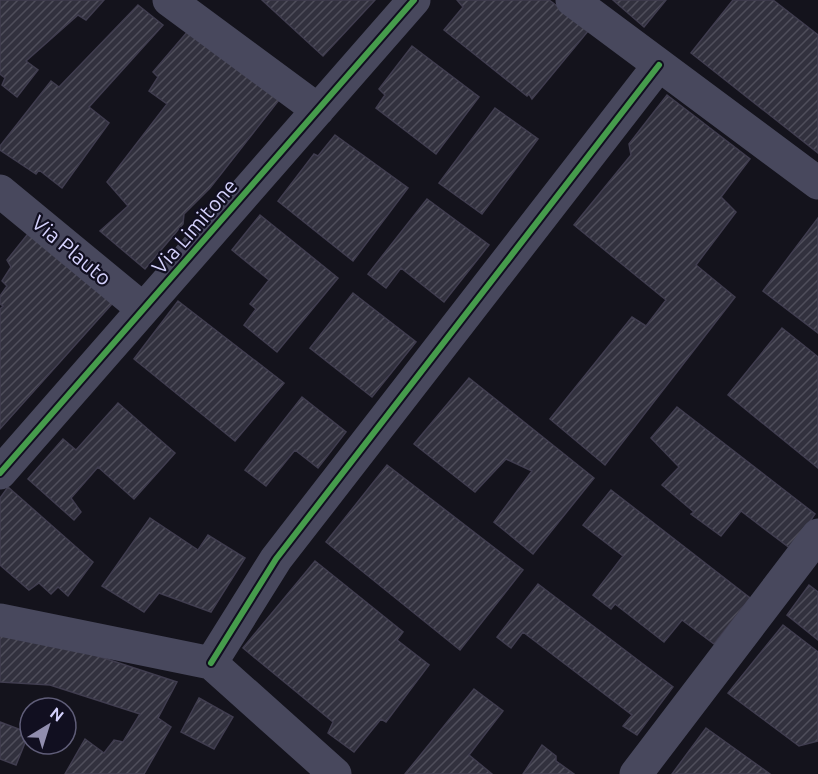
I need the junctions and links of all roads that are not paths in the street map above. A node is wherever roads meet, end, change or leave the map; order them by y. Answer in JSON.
{"nodes":[{"id":1,"x":169,"y":0,"type":"edge"},
{"id":2,"x":414,"y":0,"type":"edge"},
{"id":3,"x":572,"y":0,"type":"edge"},
{"id":4,"x":659,"y":65,"type":"junction"},
{"id":5,"x":318,"y":110,"type":"junction"},
{"id":6,"x":818,"y":183,"type":"edge"},
{"id":7,"x":0,"y":191,"type":"edge"},
{"id":8,"x":143,"y":309,"type":"junction"},
{"id":9,"x":0,"y":473,"type":"edge"},
{"id":10,"x":818,"y":535,"type":"edge"},
{"id":11,"x":0,"y":620,"type":"edge"},
{"id":12,"x":211,"y":663,"type":"junction"},
{"id":13,"x":335,"y":774,"type":"edge"},
{"id":14,"x":636,"y":774,"type":"edge"}],
"edges":[{"from":1,"to":5,"type":"street"},
{"from":2,"to":5,"type":"street","name":"Via Limitone"},
{"from":3,"to":4,"type":"street"},
{"from":4,"to":6,"type":"street"},
{"from":4,"to":12,"type":"street"},
{"from":5,"to":8,"type":"street","name":"Via Limitone"},
{"from":7,"to":8,"type":"street","name":"Via Plauto"},
{"from":8,"to":9,"type":"street","name":"Via Limitone"},
{"from":10,"to":14,"type":"street"},
{"from":11,"to":12,"type":"street"},
{"from":12,"to":13,"type":"street"}]}
